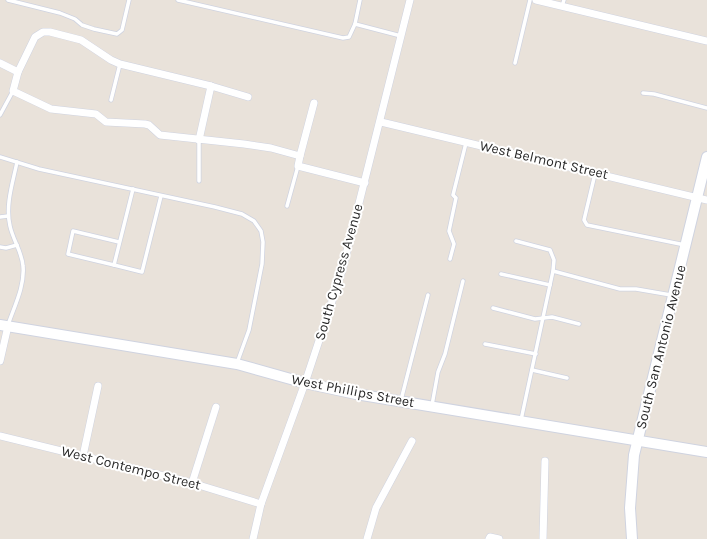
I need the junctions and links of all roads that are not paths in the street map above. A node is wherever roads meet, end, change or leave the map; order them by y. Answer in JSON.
{"nodes":[{"id":1,"x":8,"y":0,"type":"edge"},
{"id":2,"x":129,"y":0,"type":"edge"},
{"id":3,"x":178,"y":0,"type":"edge"},
{"id":4,"x":360,"y":0,"type":"edge"},
{"id":5,"x":410,"y":0,"type":"edge"},
{"id":6,"x":530,"y":0,"type":"edge"},
{"id":7,"x":536,"y":0,"type":"edge"},
{"id":8,"x":563,"y":3,"type":"edge"},
{"id":9,"x":355,"y":24,"type":"junction"},
{"id":10,"x":401,"y":36,"type":"junction"},
{"id":11,"x":707,"y":41,"type":"edge"},
{"id":12,"x":0,"y":63,"type":"edge"},
{"id":13,"x":514,"y":63,"type":"dead end"},
{"id":14,"x":120,"y":64,"type":"junction"},
{"id":15,"x":18,"y":72,"type":"junction"},
{"id":16,"x":211,"y":86,"type":"junction"},
{"id":17,"x":13,"y":91,"type":"junction"},
{"id":18,"x":643,"y":93,"type":"dead end"},
{"id":19,"x":248,"y":97,"type":"dead end"},
{"id":20,"x":111,"y":100,"type":"dead end"},
{"id":21,"x":314,"y":103,"type":"dead end"},
{"id":22,"x":707,"y":108,"type":"edge"},
{"id":23,"x":0,"y":115,"type":"edge"},
{"id":24,"x":381,"y":122,"type":"junction"},
{"id":25,"x":199,"y":140,"type":"junction"},
{"id":26,"x":466,"y":142,"type":"junction"},
{"id":27,"x":0,"y":156,"type":"edge"},
{"id":28,"x":300,"y":156,"type":"junction"},
{"id":29,"x":707,"y":157,"type":"edge"},
{"id":30,"x":17,"y":162,"type":"junction"},
{"id":31,"x":298,"y":166,"type":"junction"},
{"id":32,"x":596,"y":173,"type":"junction"},
{"id":33,"x":199,"y":181,"type":"dead end"},
{"id":34,"x":365,"y":183,"type":"junction"},
{"id":35,"x":133,"y":189,"type":"junction"},
{"id":36,"x":161,"y":196,"type":"junction"},
{"id":37,"x":702,"y":198,"type":"edge"},
{"id":38,"x":287,"y":206,"type":"dead end"},
{"id":39,"x":8,"y":216,"type":"junction"},
{"id":40,"x":0,"y":217,"type":"edge"},
{"id":41,"x":516,"y":241,"type":"dead end"},
{"id":42,"x":120,"y":242,"type":"junction"},
{"id":43,"x":17,"y":244,"type":"junction"},
{"id":44,"x":685,"y":246,"type":"junction"},
{"id":45,"x":0,"y":247,"type":"edge"},
{"id":46,"x":450,"y":259,"type":"dead end"},
{"id":47,"x":114,"y":265,"type":"junction"},
{"id":48,"x":553,"y":271,"type":"junction"},
{"id":49,"x":501,"y":274,"type":"dead end"},
{"id":50,"x":463,"y":281,"type":"dead end"},
{"id":51,"x":550,"y":285,"type":"junction"},
{"id":52,"x":428,"y":294,"type":"dead end"},
{"id":53,"x":673,"y":296,"type":"junction"},
{"id":54,"x":493,"y":308,"type":"dead end"},
{"id":55,"x":544,"y":317,"type":"junction"},
{"id":56,"x":579,"y":324,"type":"dead end"},
{"id":57,"x":4,"y":325,"type":"edge"},
{"id":58,"x":485,"y":344,"type":"dead end"},
{"id":59,"x":536,"y":354,"type":"junction"},
{"id":60,"x":0,"y":361,"type":"edge"},
{"id":61,"x":237,"y":364,"type":"junction"},
{"id":62,"x":532,"y":370,"type":"junction"},
{"id":63,"x":567,"y":378,"type":"dead end"},
{"id":64,"x":305,"y":383,"type":"junction"},
{"id":65,"x":98,"y":386,"type":"dead end"},
{"id":66,"x":401,"y":401,"type":"junction"},
{"id":67,"x":432,"y":406,"type":"junction"},
{"id":68,"x":216,"y":407,"type":"dead end"},
{"id":69,"x":520,"y":421,"type":"junction"},
{"id":70,"x":0,"y":436,"type":"edge"},
{"id":71,"x":412,"y":440,"type":"dead end"},
{"id":72,"x":638,"y":440,"type":"junction"},
{"id":73,"x":707,"y":452,"type":"edge"},
{"id":74,"x":83,"y":456,"type":"junction"},
{"id":75,"x":545,"y":461,"type":"dead end"},
{"id":76,"x":192,"y":483,"type":"junction"},
{"id":77,"x":261,"y":504,"type":"junction"},
{"id":78,"x":490,"y":538,"type":"edge"},
{"id":79,"x":252,"y":539,"type":"edge"},
{"id":80,"x":367,"y":539,"type":"edge"},
{"id":81,"x":499,"y":539,"type":"edge"},
{"id":82,"x":543,"y":539,"type":"edge"},
{"id":83,"x":632,"y":539,"type":"edge"}],
"edges":[{"from":1,"to":2,"type":"lane"},
{"from":3,"to":9,"type":"lane"},
{"from":4,"to":9,"type":"lane"},
{"from":5,"to":10,"type":"street","name":"South Cypress Avenue"},
{"from":6,"to":13,"type":"lane"},
{"from":7,"to":8,"type":"street"},
{"from":8,"to":11,"type":"street"},
{"from":9,"to":10,"type":"lane"},
{"from":10,"to":24,"type":"street","name":"South Cypress Avenue"},
{"from":12,"to":15,"type":"street"},
{"from":14,"to":15,"type":"street"},
{"from":14,"to":16,"type":"street"},
{"from":14,"to":20,"type":"lane"},
{"from":15,"to":17,"type":"street"},
{"from":16,"to":19,"type":"street"},
{"from":16,"to":25,"type":"street"},
{"from":17,"to":23,"type":"lane"},
{"from":17,"to":25,"type":"street"},
{"from":18,"to":22,"type":"lane"},
{"from":21,"to":28,"type":"street"},
{"from":24,"to":26,"type":"street","name":"West Belmont Street"},
{"from":24,"to":34,"type":"street","name":"South Cypress Avenue"},
{"from":25,"to":28,"type":"street"},
{"from":25,"to":33,"type":"lane"},
{"from":26,"to":32,"type":"street","name":"West Belmont Street"},
{"from":26,"to":46,"type":"lane"},
{"from":27,"to":30,"type":"lane"},
{"from":28,"to":31,"type":"street"},
{"from":29,"to":37,"type":"street","name":"South San Antonio Avenue"},
{"from":30,"to":35,"type":"lane"},
{"from":30,"to":39,"type":"lane"},
{"from":31,"to":34,"type":"street"},
{"from":31,"to":38,"type":"lane"},
{"from":32,"to":37,"type":"street","name":"West Belmont Street"},
{"from":32,"to":44,"type":"lane"},
{"from":34,"to":64,"type":"street","name":"South Cypress Avenue"},
{"from":35,"to":36,"type":"lane"},
{"from":35,"to":42,"type":"lane"},
{"from":36,"to":47,"type":"lane"},
{"from":36,"to":61,"type":"lane"},
{"from":37,"to":44,"type":"street","name":"South San Antonio Avenue"},
{"from":39,"to":40,"type":"lane"},
{"from":39,"to":43,"type":"lane"},
{"from":41,"to":48,"type":"lane"},
{"from":42,"to":47,"type":"lane"},
{"from":42,"to":47,"type":"lane"},
{"from":43,"to":45,"type":"lane"},
{"from":43,"to":57,"type":"lane"},
{"from":44,"to":53,"type":"street","name":"South San Antonio Avenue"},
{"from":48,"to":51,"type":"lane"},
{"from":48,"to":53,"type":"lane"},
{"from":49,"to":51,"type":"lane"},
{"from":50,"to":67,"type":"lane"},
{"from":51,"to":55,"type":"lane"},
{"from":52,"to":66,"type":"lane"},
{"from":53,"to":72,"type":"street","name":"South San Antonio Avenue"},
{"from":54,"to":55,"type":"lane"},
{"from":55,"to":56,"type":"lane"},
{"from":55,"to":59,"type":"lane"},
{"from":57,"to":60,"type":"street"},
{"from":57,"to":61,"type":"street","name":"West Phillips Street"},
{"from":58,"to":59,"type":"lane"},
{"from":59,"to":62,"type":"lane"},
{"from":61,"to":64,"type":"street","name":"West Phillips Street"},
{"from":62,"to":63,"type":"lane"},
{"from":62,"to":69,"type":"lane"},
{"from":64,"to":66,"type":"street","name":"West Phillips Street"},
{"from":64,"to":77,"type":"street","name":"South Cypress Avenue"},
{"from":65,"to":74,"type":"street"},
{"from":66,"to":67,"type":"street","name":"West Phillips Street"},
{"from":67,"to":69,"type":"street","name":"West Phillips Street"},
{"from":68,"to":76,"type":"street"},
{"from":69,"to":72,"type":"street","name":"West Phillips Street"},
{"from":70,"to":74,"type":"street","name":"West Contempo Street"},
{"from":71,"to":80,"type":"street"},
{"from":72,"to":73,"type":"street","name":"West Phillips Street"},
{"from":72,"to":83,"type":"street","name":"South San Antonio Avenue"},
{"from":74,"to":76,"type":"street","name":"West Contempo Street"},
{"from":75,"to":82,"type":"street"},
{"from":76,"to":77,"type":"street","name":"West Contempo Street"},
{"from":77,"to":79,"type":"street","name":"South Cypress Avenue"},
{"from":78,"to":81,"type":"street"}]}
